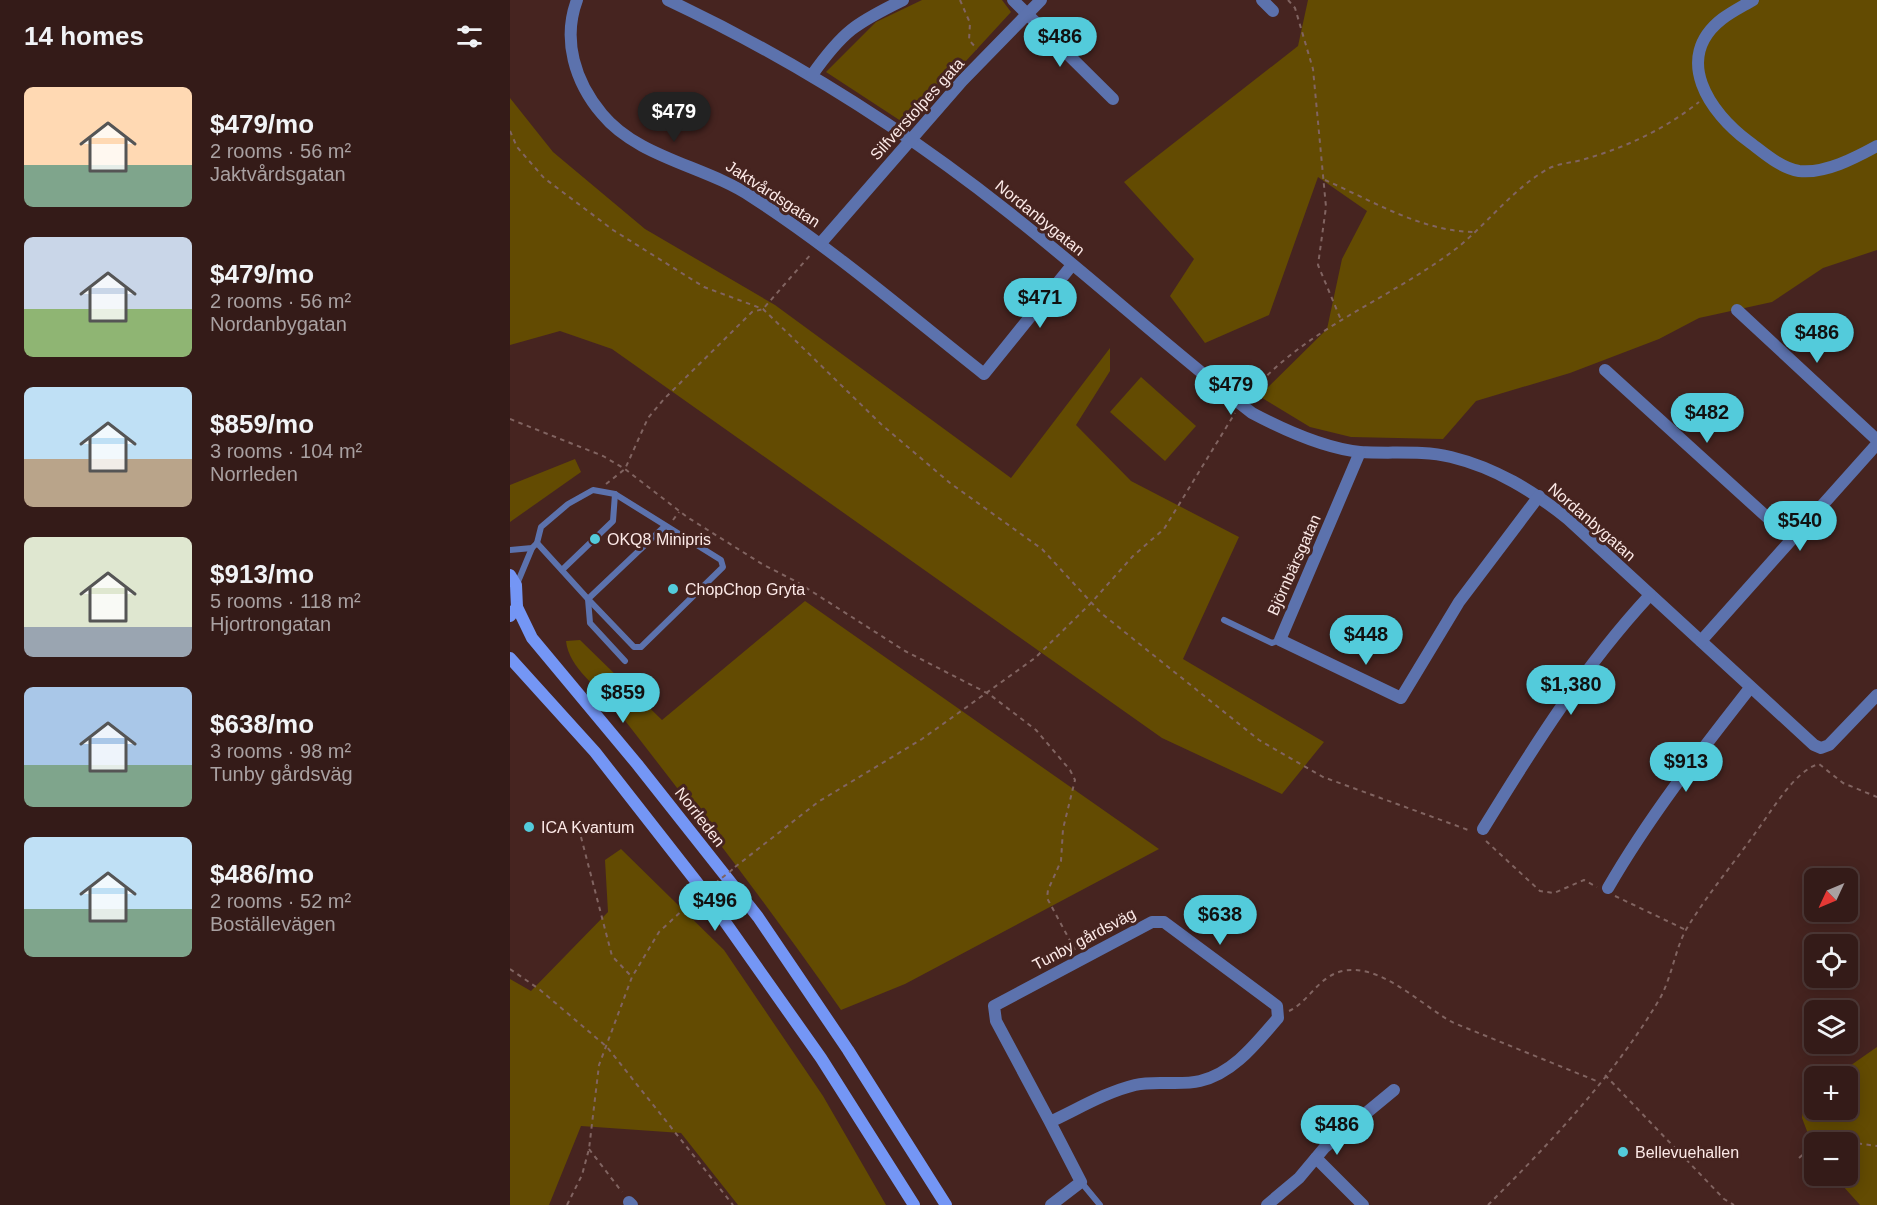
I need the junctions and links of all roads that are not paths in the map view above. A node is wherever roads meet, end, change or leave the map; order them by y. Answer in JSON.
{"nodes":[{"id":1,"x":578,"y":0,"type":"edge"},
{"id":2,"x":903,"y":0,"type":"edge"},
{"id":3,"x":1012,"y":0,"type":"edge"},
{"id":4,"x":1041,"y":0,"type":"edge"},
{"id":5,"x":1262,"y":0,"type":"edge"},
{"id":6,"x":1753,"y":0,"type":"edge"},
{"id":7,"x":676,"y":2,"type":"edge"},
{"id":8,"x":1273,"y":11,"type":"dead end"},
{"id":9,"x":1027,"y":15,"type":"junction"},
{"id":10,"x":812,"y":75,"type":"junction"},
{"id":11,"x":1113,"y":99,"type":"dead end"},
{"id":12,"x":911,"y":140,"type":"junction"},
{"id":13,"x":1877,"y":146,"type":"edge"},
{"id":14,"x":820,"y":244,"type":"junction"},
{"id":15,"x":1072,"y":265,"type":"junction"},
{"id":16,"x":1737,"y":310,"type":"dead end"},
{"id":17,"x":1605,"y":369,"type":"dead end"},
{"id":18,"x":1877,"y":442,"type":"edge"},
{"id":19,"x":1360,"y":452,"type":"junction"},
{"id":20,"x":615,"y":494,"type":"junction"},
{"id":21,"x":1539,"y":496,"type":"junction"},
{"id":22,"x":665,"y":525,"type":"junction"},
{"id":23,"x":1791,"y":539,"type":"junction"},
{"id":24,"x":534,"y":546,"type":"junction"},
{"id":25,"x":510,"y":550,"type":"edge"},
{"id":26,"x":562,"y":570,"type":"junction"},
{"id":27,"x":513,"y":580,"type":"edge"},
{"id":28,"x":1650,"y":595,"type":"junction"},
{"id":29,"x":588,"y":599,"type":"junction"},
{"id":30,"x":513,"y":612,"type":"edge"},
{"id":31,"x":1224,"y":620,"type":"dead end"},
{"id":32,"x":1280,"y":640,"type":"junction"},
{"id":33,"x":1701,"y":640,"type":"junction"},
{"id":34,"x":510,"y":658,"type":"edge"},
{"id":35,"x":625,"y":661,"type":"dead end"},
{"id":36,"x":1750,"y":688,"type":"junction"},
{"id":37,"x":1877,"y":695,"type":"edge"},
{"id":38,"x":1483,"y":829,"type":"dead end"},
{"id":39,"x":1604,"y":889,"type":"road end"},
{"id":40,"x":1395,"y":1090,"type":"dead end"},
{"id":41,"x":1050,"y":1122,"type":"junction"},
{"id":42,"x":1316,"y":1158,"type":"junction"},
{"id":43,"x":1081,"y":1182,"type":"junction"},
{"id":44,"x":914,"y":1205,"type":"edge"},
{"id":45,"x":946,"y":1205,"type":"edge"},
{"id":46,"x":1051,"y":1205,"type":"edge"},
{"id":47,"x":1100,"y":1205,"type":"edge"},
{"id":48,"x":1266,"y":1205,"type":"edge"},
{"id":49,"x":1363,"y":1205,"type":"edge"}],
"edges":[{"from":1,"to":14,"type":"street","name":"Jaktvårdsgatan"},
{"from":2,"to":10,"type":"street"},
{"from":3,"to":9,"type":"street"},
{"from":4,"to":9,"type":"street","name":"Silfverstolpes gata"},
{"from":5,"to":8,"type":"street"},
{"from":6,"to":13,"type":"street"},
{"from":7,"to":10,"type":"street","name":"Nordanbygatan"},
{"from":9,"to":11,"type":"street"},
{"from":9,"to":12,"type":"street","name":"Silfverstolpes gata"},
{"from":10,"to":12,"type":"street","name":"Nordanbygatan"},
{"from":12,"to":14,"type":"street","name":"Silfverstolpes gata"},
{"from":12,"to":15,"type":"street","name":"Nordanbygatan"},
{"from":14,"to":15,"type":"street","name":"Jaktvårdsgatan"},
{"from":15,"to":19,"type":"street","name":"Nordanbygatan"},
{"from":16,"to":18,"type":"street"},
{"from":17,"to":23,"type":"street"},
{"from":18,"to":23,"type":"street"},
{"from":19,"to":21,"type":"street","name":"Nordanbygatan"},
{"from":19,"to":32,"type":"street","name":"Björnbärsgatan"},
{"from":20,"to":22,"type":"lane"},
{"from":20,"to":24,"type":"lane"},
{"from":20,"to":26,"type":"lane"},
{"from":21,"to":28,"type":"street","name":"Nordanbygatan"},
{"from":21,"to":32,"type":"street","name":"Björnbärsgatan"},
{"from":22,"to":29,"type":"lane"},
{"from":22,"to":29,"type":"lane"},
{"from":23,"to":33,"type":"street"},
{"from":24,"to":25,"type":"lane"},
{"from":24,"to":26,"type":"lane"},
{"from":24,"to":27,"type":"lane"},
{"from":26,"to":29,"type":"lane"},
{"from":27,"to":30,"type":"main road"},
{"from":28,"to":33,"type":"street","name":"Nordanbygatan"},
{"from":28,"to":38,"type":"street"},
{"from":29,"to":35,"type":"lane"},
{"from":30,"to":45,"type":"main road","name":"Norrleden"},
{"from":31,"to":32,"type":"lane"},
{"from":33,"to":36,"type":"street","name":"Nordanbygatan"},
{"from":34,"to":44,"type":"main road"},
{"from":36,"to":37,"type":"street","name":"Nordanbygatan"},
{"from":36,"to":39,"type":"street"},
{"from":40,"to":42,"type":"street"},
{"from":41,"to":41,"type":"street","name":"Tunby gårdsväg"},
{"from":41,"to":43,"type":"street","name":"Tunby gårdsväg"},
{"from":42,"to":48,"type":"street"},
{"from":42,"to":49,"type":"street"},
{"from":43,"to":46,"type":"street"},
{"from":43,"to":47,"type":"lane"}]}
